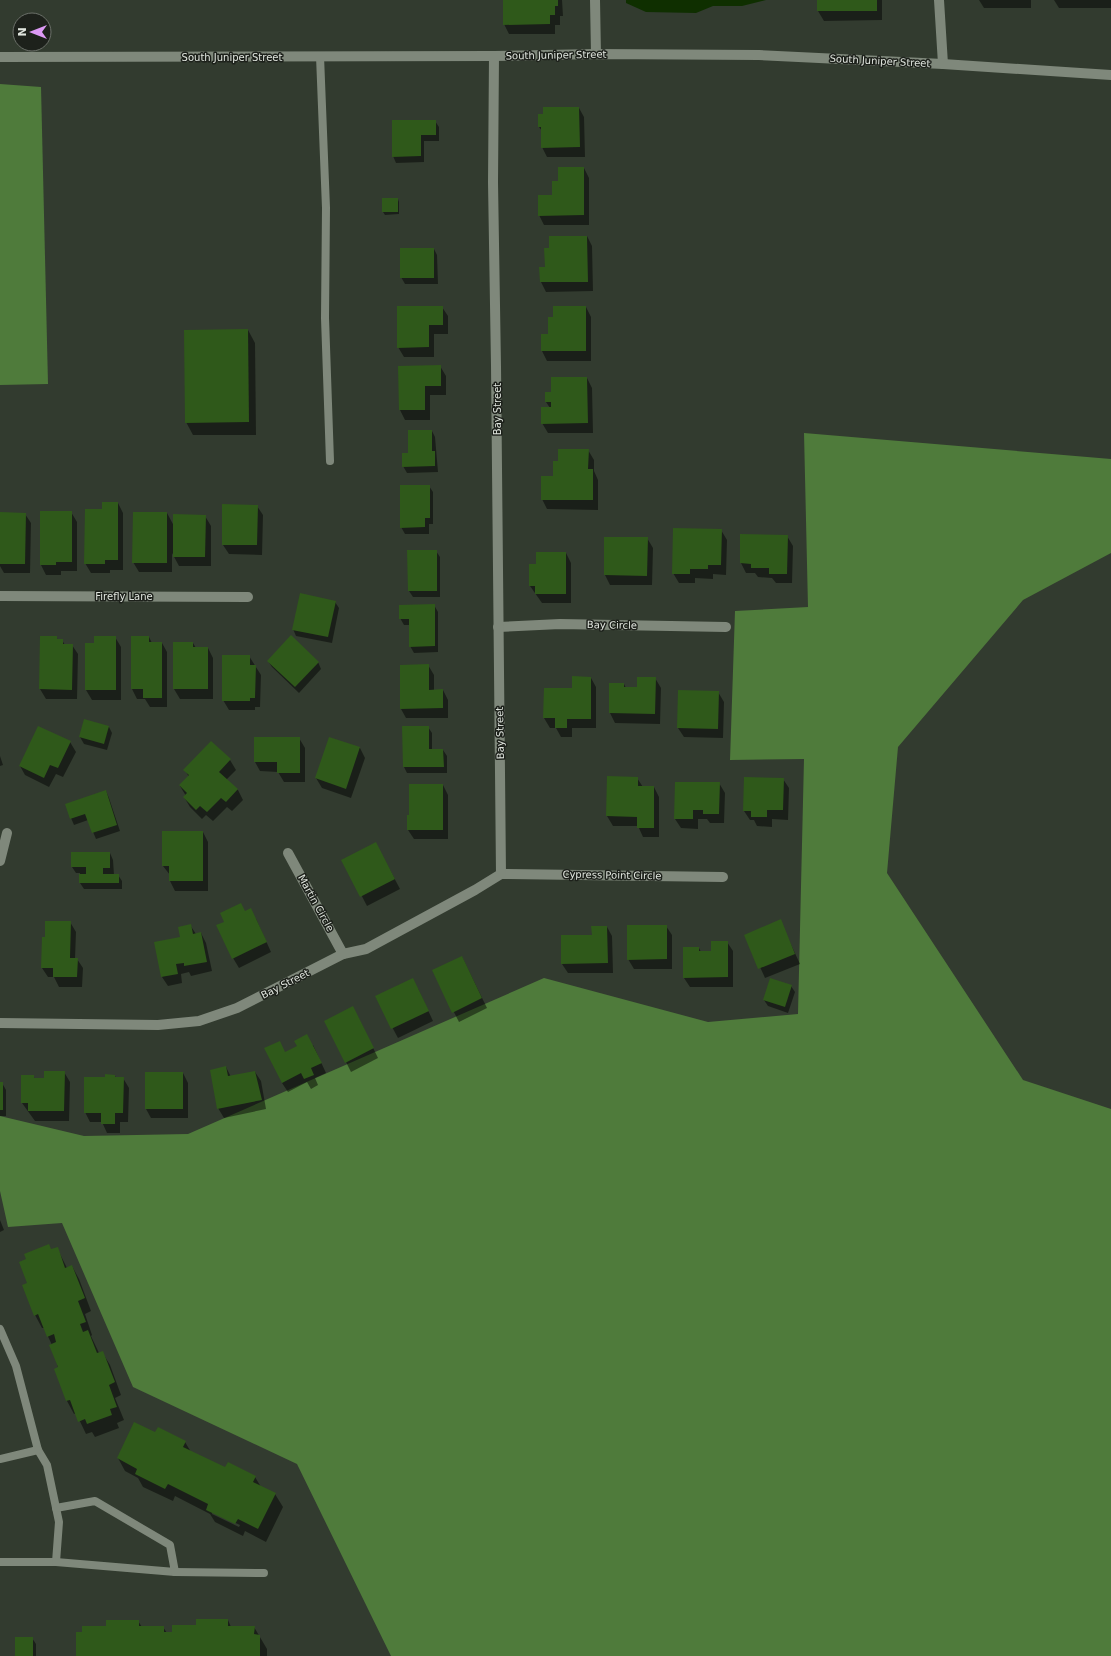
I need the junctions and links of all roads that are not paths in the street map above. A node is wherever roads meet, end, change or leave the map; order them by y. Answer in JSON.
{"nodes":[{"id":1,"x":595,"y":0,"type":"edge"},
{"id":2,"x":939,"y":0,"type":"edge"},
{"id":3,"x":596,"y":54,"type":"junction"},
{"id":4,"x":320,"y":56,"type":"junction"},
{"id":5,"x":494,"y":56,"type":"junction"},
{"id":6,"x":0,"y":57,"type":"edge"},
{"id":7,"x":943,"y":64,"type":"junction"},
{"id":8,"x":1111,"y":75,"type":"edge"},
{"id":9,"x":330,"y":461,"type":"dead end"},
{"id":10,"x":0,"y":596,"type":"edge"},
{"id":11,"x":248,"y":596,"type":"dead end"},
{"id":12,"x":498,"y":627,"type":"junction"},
{"id":13,"x":726,"y":627,"type":"dead end"},
{"id":14,"x":7,"y":833,"type":"dead end"},
{"id":15,"x":288,"y":853,"type":"dead end"},
{"id":16,"x":0,"y":861,"type":"edge"},
{"id":17,"x":501,"y":874,"type":"junction"},
{"id":18,"x":723,"y":877,"type":"dead end"},
{"id":19,"x":343,"y":954,"type":"junction"},
{"id":20,"x":0,"y":1023,"type":"edge"},
{"id":21,"x":0,"y":1329,"type":"edge"},
{"id":22,"x":38,"y":1450,"type":"junction"},
{"id":23,"x":0,"y":1459,"type":"edge"},
{"id":24,"x":56,"y":1508,"type":"junction"},
{"id":25,"x":0,"y":1562,"type":"edge"},
{"id":26,"x":56,"y":1562,"type":"junction"},
{"id":27,"x":175,"y":1572,"type":"junction"},
{"id":28,"x":264,"y":1573,"type":"dead end"}],
"edges":[{"from":1,"to":3,"type":"street"},
{"from":2,"to":7,"type":"street"},
{"from":3,"to":5,"type":"street","name":"South Juniper Street"},
{"from":3,"to":7,"type":"street","name":"South Juniper Street"},
{"from":4,"to":5,"type":"street","name":"South Juniper Street"},
{"from":4,"to":6,"type":"street","name":"South Juniper Street"},
{"from":4,"to":9,"type":"lane"},
{"from":5,"to":12,"type":"street","name":"Bay Street"},
{"from":7,"to":8,"type":"street","name":"South Juniper Street"},
{"from":10,"to":11,"type":"street","name":"Firefly Lane"},
{"from":12,"to":13,"type":"street","name":"Bay Circle"},
{"from":12,"to":17,"type":"street","name":"Bay Street"},
{"from":14,"to":16,"type":"street"},
{"from":15,"to":19,"type":"street","name":"Martin Circle"},
{"from":17,"to":18,"type":"street","name":"Cypress Point Circle"},
{"from":17,"to":19,"type":"street","name":"Bay Street"},
{"from":19,"to":20,"type":"street","name":"Bay Street"},
{"from":21,"to":22,"type":"lane"},
{"from":22,"to":23,"type":"lane"},
{"from":22,"to":24,"type":"lane"},
{"from":24,"to":26,"type":"lane"},
{"from":24,"to":27,"type":"lane"},
{"from":25,"to":26,"type":"lane"},
{"from":26,"to":27,"type":"lane"},
{"from":27,"to":28,"type":"lane"}]}
